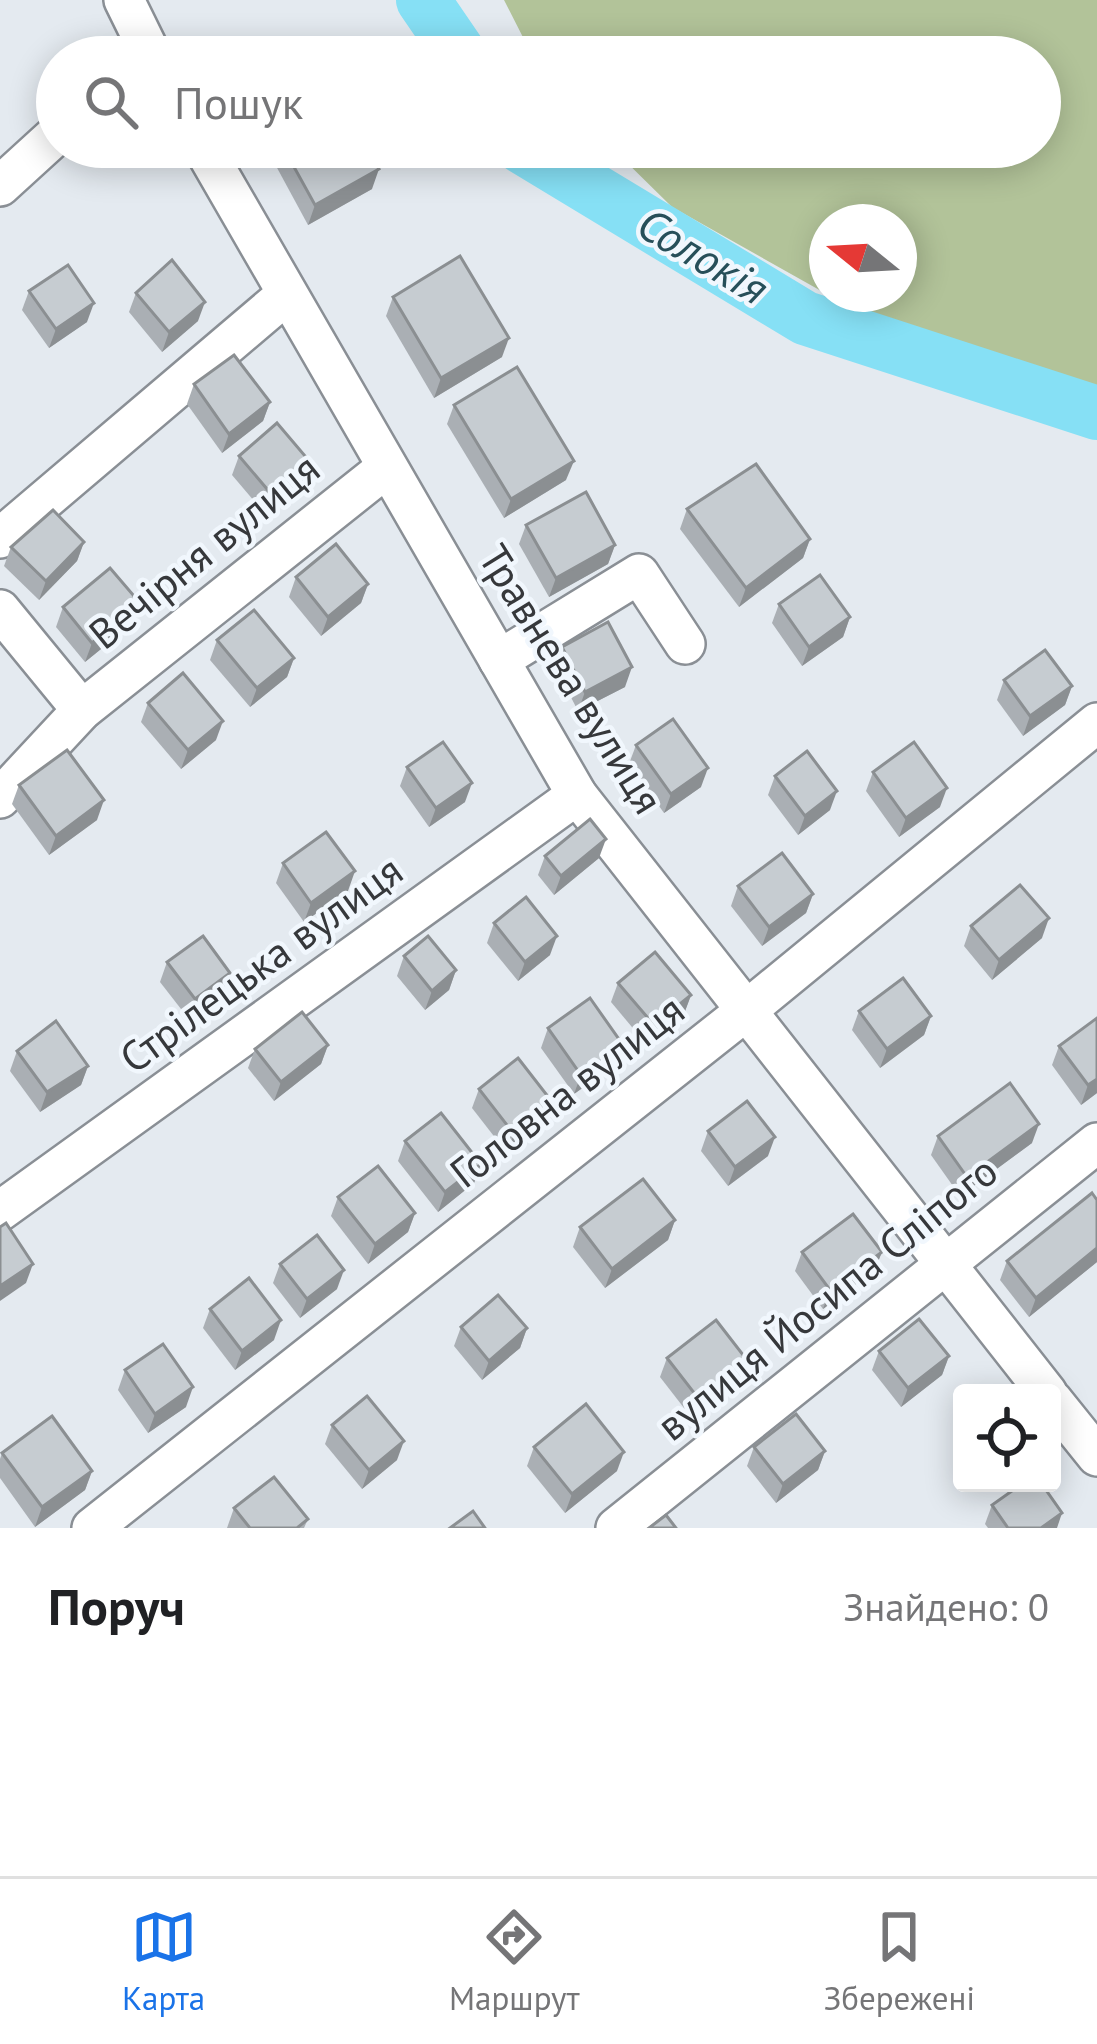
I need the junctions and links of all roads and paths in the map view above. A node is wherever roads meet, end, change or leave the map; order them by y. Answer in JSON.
{"nodes":[{"id":1,"x":124,"y":0,"type":"edge"},
{"id":2,"x":140,"y":36,"type":"edge"},
{"id":3,"x":36,"y":153,"type":"edge"},
{"id":4,"x":214,"y":168,"type":"edge"},
{"id":5,"x":0,"y":186,"type":"edge"},
{"id":6,"x":286,"y":295,"type":"junction"},
{"id":7,"x":386,"y":468,"type":"junction"},
{"id":8,"x":0,"y":538,"type":"edge"},
{"id":9,"x":0,"y":610,"type":"edge"},
{"id":10,"x":686,"y":644,"type":"dead end"},
{"id":11,"x":499,"y":661,"type":"junction"},
{"id":12,"x":82,"y":710,"type":"junction"},
{"id":13,"x":1097,"y":723,"type":"edge"},
{"id":14,"x":578,"y":795,"type":"junction"},
{"id":15,"x":0,"y":798,"type":"edge"},
{"id":16,"x":747,"y":1010,"type":"junction"},
{"id":17,"x":1097,"y":1143,"type":"edge"},
{"id":18,"x":0,"y":1210,"type":"edge"},
{"id":19,"x":946,"y":1265,"type":"junction"},
{"id":20,"x":1040,"y":1384,"type":"edge"},
{"id":21,"x":1061,"y":1411,"type":"edge"},
{"id":22,"x":1097,"y":1456,"type":"edge"},
{"id":23,"x":92,"y":1528,"type":"edge"},
{"id":24,"x":616,"y":1528,"type":"edge"}],
"edges":[{"from":1,"to":2,"type":"street"},
{"from":3,"to":5,"type":"street"},
{"from":4,"to":6,"type":"street","name":"Травнева вулиця"},
{"from":6,"to":7,"type":"street","name":"Травнева вулиця"},
{"from":6,"to":8,"type":"street"},
{"from":7,"to":11,"type":"street","name":"Травнева вулиця"},
{"from":7,"to":12,"type":"street","name":"Вечірня вулиця"},
{"from":9,"to":12,"type":"street","name":"Вечірня вулиця"},
{"from":10,"to":11,"type":"street"},
{"from":11,"to":14,"type":"street","name":"Травнева вулиця"},
{"from":12,"to":15,"type":"street","name":"Вечірня вулиця"},
{"from":13,"to":16,"type":"street","name":"Головна вулиця"},
{"from":14,"to":16,"type":"street","name":"Травнева вулиця"},
{"from":14,"to":18,"type":"street","name":"Стрілецька вулиця"},
{"from":16,"to":19,"type":"street","name":"Травнева вулиця"},
{"from":16,"to":23,"type":"street","name":"Головна вулиця"},
{"from":17,"to":19,"type":"street","name":"вулиця Йосипа Сліпого"},
{"from":19,"to":20,"type":"street","name":"Травнева вулиця"},
{"from":19,"to":24,"type":"street","name":"вулиця Йосипа Сліпого"},
{"from":21,"to":22,"type":"street","name":"Травнева вулиця"}]}
